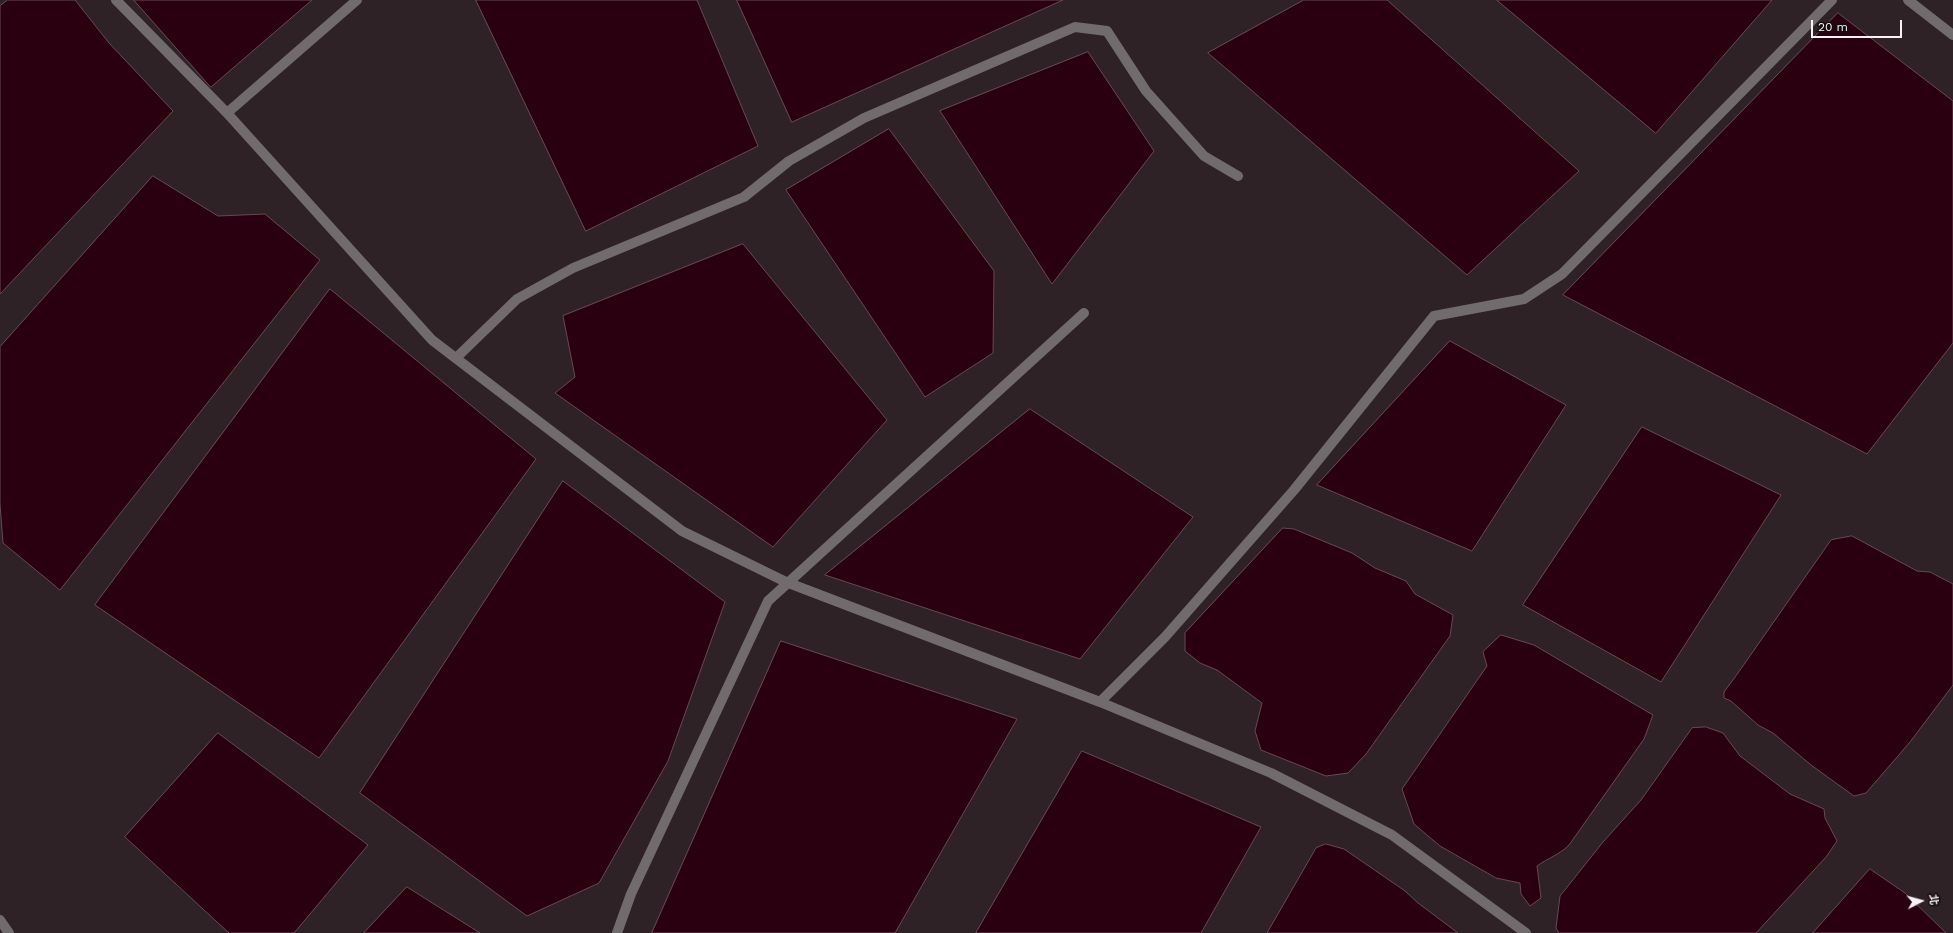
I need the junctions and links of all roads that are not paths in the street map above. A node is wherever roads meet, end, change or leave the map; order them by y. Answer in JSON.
{"nodes":[{"id":1,"x":116,"y":0,"type":"edge"},
{"id":2,"x":357,"y":0,"type":"edge"},
{"id":3,"x":1832,"y":0,"type":"edge"},
{"id":4,"x":1908,"y":0,"type":"edge"},
{"id":5,"x":1953,"y":35,"type":"edge"},
{"id":6,"x":227,"y":113,"type":"junction"},
{"id":7,"x":1238,"y":176,"type":"dead end"},
{"id":8,"x":1084,"y":313,"type":"dead end"},
{"id":9,"x":456,"y":358,"type":"junction"},
{"id":10,"x":786,"y":582,"type":"junction"},
{"id":11,"x":1100,"y":702,"type":"junction"},
{"id":12,"x":0,"y":920,"type":"edge"},
{"id":13,"x":9,"y":933,"type":"edge"},
{"id":14,"x":616,"y":933,"type":"edge"},
{"id":15,"x":1526,"y":933,"type":"edge"}],
"edges":[{"from":1,"to":6,"type":"lane"},
{"from":2,"to":6,"type":"lane"},
{"from":3,"to":11,"type":"lane"},
{"from":4,"to":5,"type":"lane"},
{"from":6,"to":9,"type":"lane"},
{"from":7,"to":9,"type":"lane"},
{"from":8,"to":10,"type":"lane"},
{"from":9,"to":10,"type":"lane"},
{"from":10,"to":11,"type":"lane"},
{"from":10,"to":14,"type":"lane"},
{"from":11,"to":15,"type":"lane"},
{"from":12,"to":13,"type":"lane"}]}
